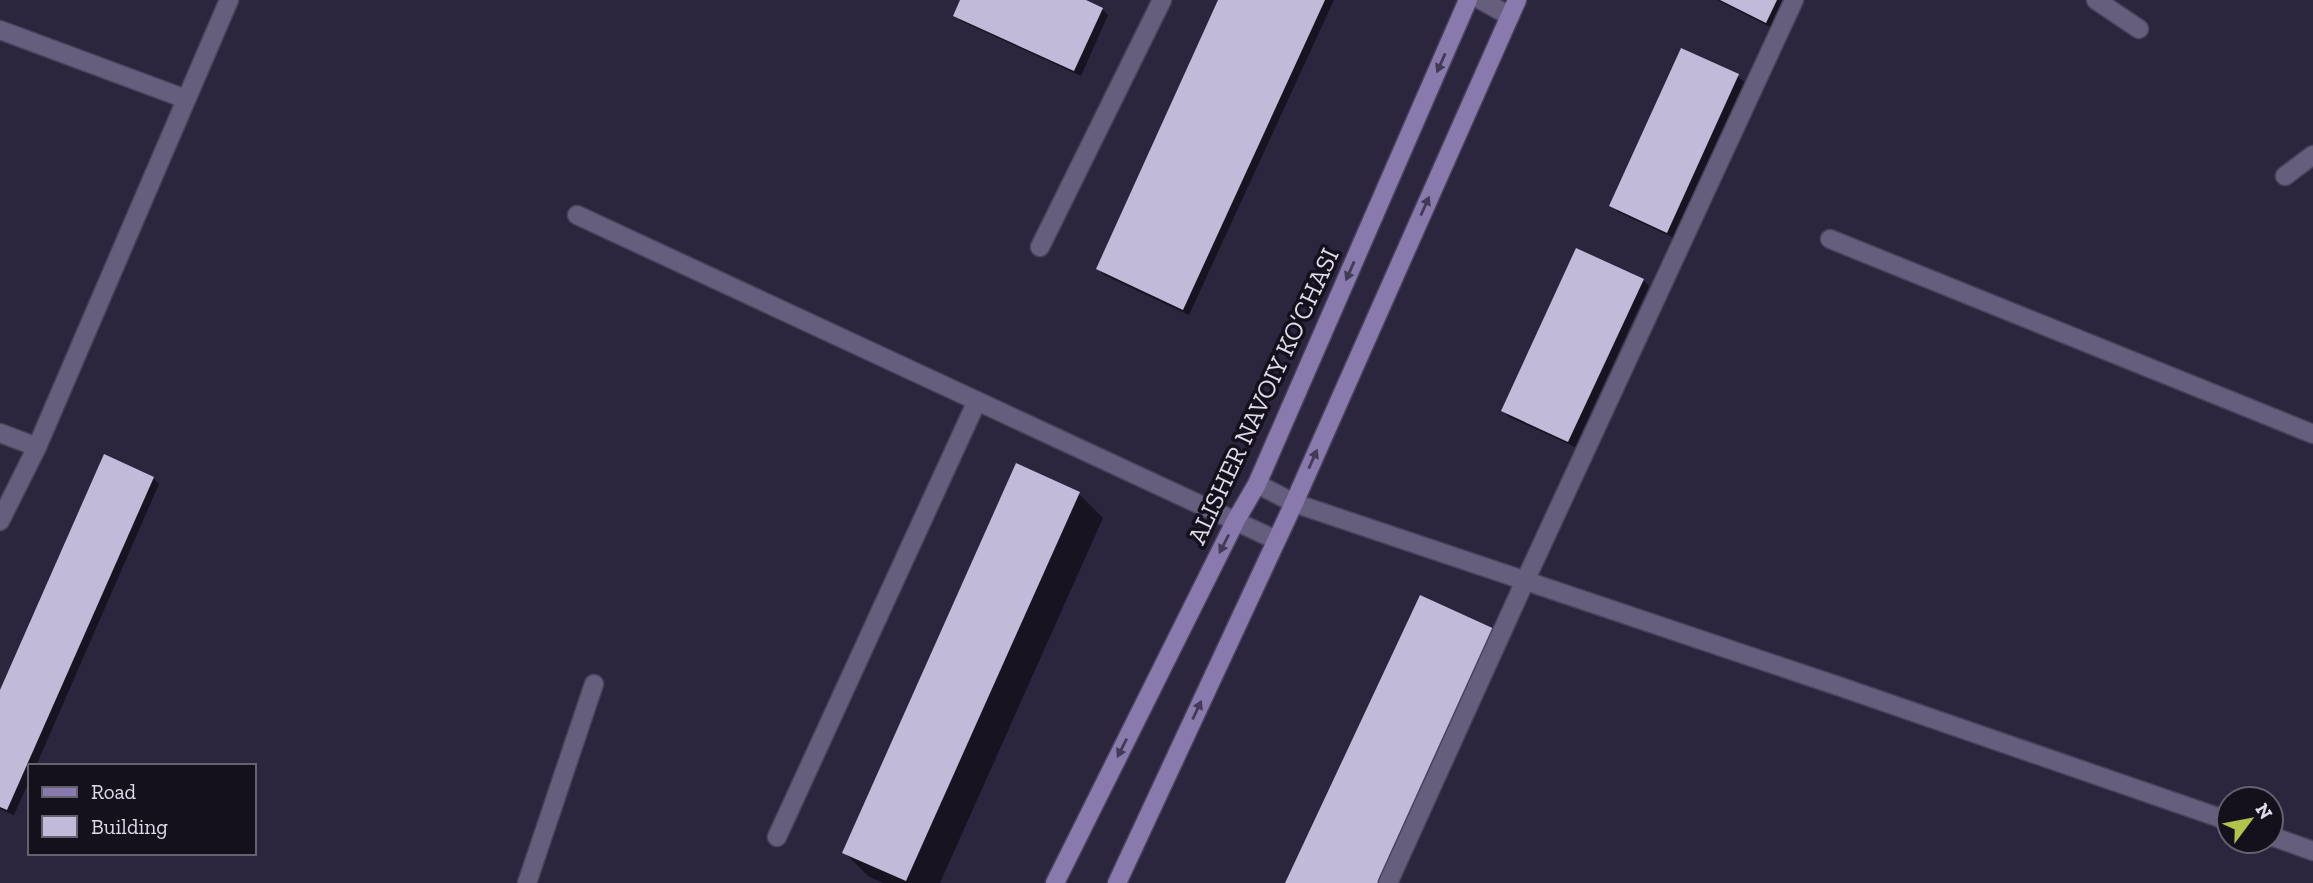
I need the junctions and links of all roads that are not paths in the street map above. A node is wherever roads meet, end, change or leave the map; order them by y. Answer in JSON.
{"nodes":[{"id":1,"x":229,"y":0,"type":"edge"},
{"id":2,"x":1162,"y":0,"type":"edge"},
{"id":3,"x":1468,"y":0,"type":"edge"},
{"id":4,"x":1481,"y":0,"type":"edge"},
{"id":5,"x":1794,"y":0,"type":"edge"},
{"id":6,"x":2096,"y":0,"type":"edge"},
{"id":7,"x":1514,"y":8,"type":"edge"},
{"id":8,"x":2139,"y":29,"type":"dead end"},
{"id":9,"x":0,"y":30,"type":"edge"},
{"id":10,"x":186,"y":99,"type":"junction"},
{"id":11,"x":2313,"y":155,"type":"edge"},
{"id":12,"x":2285,"y":176,"type":"dead end"},
{"id":13,"x":577,"y":215,"type":"dead end"},
{"id":14,"x":1830,"y":239,"type":"dead end"},
{"id":15,"x":1040,"y":247,"type":"dead end"},
{"id":16,"x":977,"y":401,"type":"junction"},
{"id":17,"x":0,"y":433,"type":"edge"},
{"id":18,"x":2313,"y":434,"type":"edge"},
{"id":19,"x":37,"y":447,"type":"junction"},
{"id":20,"x":1257,"y":484,"type":"junction"},
{"id":21,"x":1294,"y":503,"type":"junction"},
{"id":22,"x":1236,"y":520,"type":"junction"},
{"id":23,"x":0,"y":521,"type":"edge"},
{"id":24,"x":1276,"y":540,"type":"junction"},
{"id":25,"x":1525,"y":580,"type":"junction"},
{"id":26,"x":594,"y":684,"type":"dead end"},
{"id":27,"x":2215,"y":816,"type":"edge"},
{"id":28,"x":777,"y":837,"type":"dead end"},
{"id":29,"x":2285,"y":841,"type":"edge"},
{"id":30,"x":2313,"y":851,"type":"edge"},
{"id":31,"x":527,"y":883,"type":"edge"},
{"id":32,"x":1055,"y":883,"type":"edge"},
{"id":33,"x":1117,"y":883,"type":"edge"},
{"id":34,"x":1388,"y":883,"type":"edge"}],
"edges":[{"from":1,"to":10,"type":"street"},
{"from":2,"to":15,"type":"street"},
{"from":3,"to":20,"type":"main road","name":"ALISHER NAVOIY KO’CHASI","one_way":true},
{"from":4,"to":7,"type":"street"},
{"from":5,"to":25,"type":"street"},
{"from":6,"to":8,"type":"street"},
{"from":21,"to":7,"type":"main road","one_way":true},
{"from":9,"to":10,"type":"street"},
{"from":10,"to":19,"type":"street"},
{"from":11,"to":12,"type":"street"},
{"from":13,"to":16,"type":"street"},
{"from":14,"to":18,"type":"street"},
{"from":16,"to":22,"type":"street"},
{"from":16,"to":28,"type":"street"},
{"from":17,"to":19,"type":"street"},
{"from":19,"to":23,"type":"street"},
{"from":20,"to":21,"type":"street"},
{"from":20,"to":22,"type":"main road","name":"ALISHER NAVOIY KO’CHASI"},
{"from":21,"to":24,"type":"main road"},
{"from":21,"to":25,"type":"street"},
{"from":22,"to":24,"type":"street"},
{"from":22,"to":32,"type":"main road","name":"ALISHER NAVOIY KO’CHASI","one_way":true},
{"from":33,"to":24,"type":"main road","one_way":true},
{"from":25,"to":27,"type":"street"},
{"from":25,"to":34,"type":"street"},
{"from":26,"to":31,"type":"street"},
{"from":29,"to":30,"type":"street"}]}
